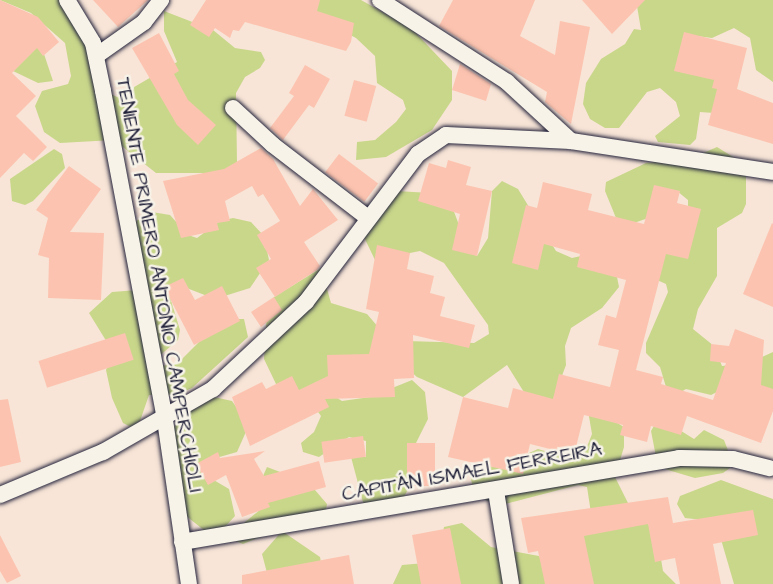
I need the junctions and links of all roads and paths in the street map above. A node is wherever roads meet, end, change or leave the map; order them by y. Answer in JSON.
{"nodes":[{"id":1,"x":67,"y":0,"type":"edge"},
{"id":2,"x":161,"y":0,"type":"edge"},
{"id":3,"x":380,"y":0,"type":"edge"},
{"id":4,"x":96,"y":56,"type":"junction"},
{"id":5,"x":233,"y":108,"type":"dead end"},
{"id":6,"x":571,"y":141,"type":"junction"},
{"id":7,"x":773,"y":172,"type":"edge"},
{"id":8,"x":368,"y":218,"type":"junction"},
{"id":9,"x":165,"y":420,"type":"junction"},
{"id":10,"x":772,"y":466,"type":"edge"},
{"id":11,"x":496,"y":491,"type":"junction"},
{"id":12,"x":0,"y":495,"type":"edge"},
{"id":13,"x":182,"y":542,"type":"junction"},
{"id":14,"x":189,"y":584,"type":"edge"},
{"id":15,"x":511,"y":584,"type":"edge"}],
"edges":[{"from":1,"to":4,"type":"street","name":"TENIENTE PRIMERO ANTONIO CAMPERCHIOLI"},
{"from":2,"to":4,"type":"street"},
{"from":3,"to":6,"type":"street"},
{"from":4,"to":9,"type":"street","name":"TENIENTE PRIMERO ANTONIO CAMPERCHIOLI"},
{"from":5,"to":8,"type":"street"},
{"from":6,"to":7,"type":"street"},
{"from":6,"to":8,"type":"street"},
{"from":8,"to":9,"type":"street"},
{"from":9,"to":12,"type":"street"},
{"from":9,"to":13,"type":"street","name":"TENIENTE PRIMERO ANTONIO CAMPERCHIOLI"},
{"from":10,"to":11,"type":"street","name":"CAPITÁN ISMAEL FERREIRA"},
{"from":11,"to":13,"type":"street","name":"CAPITÁN ISMAEL FERREIRA"},
{"from":11,"to":15,"type":"street"},
{"from":13,"to":14,"type":"street","name":"TENIENTE PRIMERO ANTONIO CAMPERCHIOLI"}]}
